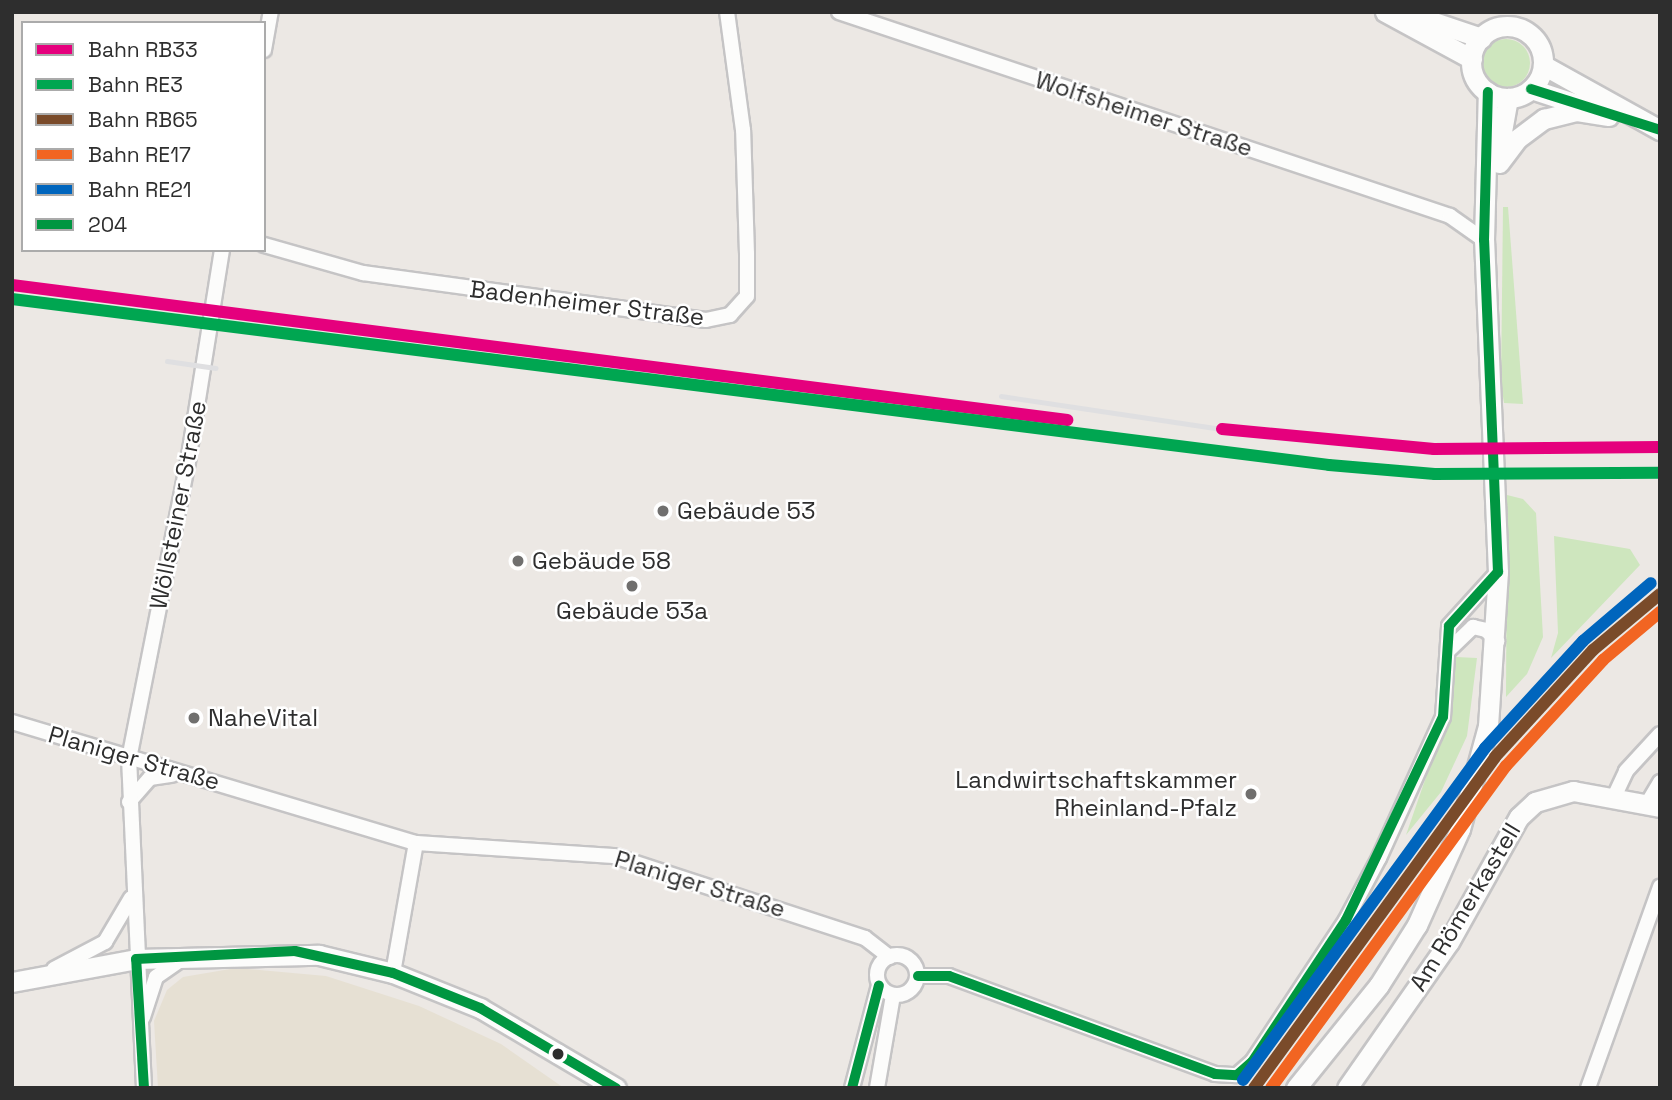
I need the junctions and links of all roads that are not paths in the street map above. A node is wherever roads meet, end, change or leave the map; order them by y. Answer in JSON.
{"nodes":[{"id":1,"x":271,"y":12,"type":"edge"},
{"id":2,"x":727,"y":12,"type":"edge"},
{"id":3,"x":839,"y":12,"type":"edge"},
{"id":4,"x":1385,"y":12,"type":"edge"},
{"id":5,"x":1407,"y":12,"type":"edge"},
{"id":6,"x":1514,"y":20,"type":"edge"},
{"id":7,"x":1489,"y":27,"type":"edge"},
{"id":8,"x":266,"y":39,"type":"edge"},
{"id":9,"x":1472,"y":59,"type":"junction"},
{"id":10,"x":1543,"y":65,"type":"junction"},
{"id":11,"x":1531,"y":89,"type":"junction"},
{"id":12,"x":1488,"y":92,"type":"junction"},
{"id":13,"x":1508,"y":98,"type":"junction"},
{"id":14,"x":1609,"y":116,"type":"junction"},
{"id":15,"x":1655,"y":128,"type":"edge"},
{"id":16,"x":1497,"y":167,"type":"junction"},
{"id":17,"x":1485,"y":206,"type":"junction"},
{"id":18,"x":1450,"y":216,"type":"junction"},
{"id":19,"x":1484,"y":240,"type":"junction"},
{"id":20,"x":266,"y":245,"type":"edge"},
{"id":21,"x":222,"y":252,"type":"edge"},
{"id":22,"x":1489,"y":316,"type":"junction"},
{"id":23,"x":1498,"y":572,"type":"junction"},
{"id":24,"x":1497,"y":649,"type":"junction"},
{"id":25,"x":1448,"y":651,"type":"junction"},
{"id":26,"x":12,"y":722,"type":"edge"},
{"id":27,"x":1660,"y":734,"type":"edge"},
{"id":28,"x":129,"y":759,"type":"junction"},
{"id":29,"x":194,"y":776,"type":"junction"},
{"id":30,"x":1660,"y":782,"type":"edge"},
{"id":31,"x":1615,"y":795,"type":"junction"},
{"id":32,"x":129,"y":802,"type":"junction"},
{"id":33,"x":1654,"y":805,"type":"edge"},
{"id":34,"x":416,"y":842,"type":"junction"},
{"id":35,"x":1660,"y":887,"type":"edge"},
{"id":36,"x":132,"y":893,"type":"junction"},
{"id":37,"x":191,"y":954,"type":"junction"},
{"id":38,"x":889,"y":957,"type":"junction"},
{"id":39,"x":136,"y":959,"type":"junction"},
{"id":40,"x":49,"y":971,"type":"junction"},
{"id":41,"x":393,"y":973,"type":"junction"},
{"id":42,"x":918,"y":976,"type":"junction"},
{"id":43,"x":12,"y":982,"type":"edge"},
{"id":44,"x":879,"y":985,"type":"junction"},
{"id":45,"x":893,"y":995,"type":"junction"},
{"id":46,"x":140,"y":1029,"type":"junction"},
{"id":47,"x":1374,"y":1048,"type":"junction"},
{"id":48,"x":1300,"y":1082,"type":"edge"},
{"id":49,"x":144,"y":1088,"type":"edge"},
{"id":50,"x":616,"y":1088,"type":"edge"},
{"id":51,"x":852,"y":1088,"type":"edge"},
{"id":52,"x":877,"y":1088,"type":"edge"},
{"id":53,"x":1335,"y":1088,"type":"edge"},
{"id":54,"x":1346,"y":1088,"type":"edge"},
{"id":55,"x":1588,"y":1088,"type":"edge"}],
"edges":[{"from":1,"to":8,"type":"street"},
{"from":2,"to":20,"type":"street","name":"Badenheimer Straße"},
{"from":3,"to":18,"type":"street","name":"Wolfsheimer Straße"},
{"from":4,"to":9,"type":"street"},
{"from":5,"to":7,"type":"street"},
{"from":6,"to":7,"type":"street"},
{"from":6,"to":10,"type":"street"},
{"from":7,"to":9,"type":"street"},
{"from":9,"to":12,"type":"street"},
{"from":10,"to":11,"type":"street"},
{"from":10,"to":15,"type":"street"},
{"from":11,"to":13,"type":"street"},
{"from":11,"to":14,"type":"street"},
{"from":12,"to":13,"type":"street"},
{"from":12,"to":17,"type":"street"},
{"from":13,"to":16,"type":"street"},
{"from":14,"to":15,"type":"street"},
{"from":14,"to":16,"type":"street"},
{"from":16,"to":22,"type":"street"},
{"from":17,"to":18,"type":"street"},
{"from":17,"to":19,"type":"street"},
{"from":18,"to":19,"type":"street","name":"Wolfsheimer Straße"},
{"from":19,"to":22,"type":"street"},
{"from":21,"to":28,"type":"street","name":"Wöllsteiner Straße"},
{"from":22,"to":23,"type":"street"},
{"from":23,"to":24,"type":"street"},
{"from":23,"to":25,"type":"street"},
{"from":24,"to":25,"type":"street"},
{"from":24,"to":48,"type":"street"},
{"from":25,"to":42,"type":"street"},
{"from":26,"to":28,"type":"street","name":"Planiger Straße"},
{"from":27,"to":31,"type":"street"},
{"from":28,"to":29,"type":"street","name":"Planiger Straße"},
{"from":28,"to":32,"type":"street","name":"Wöllsteiner Straße"},
{"from":29,"to":32,"type":"street"},
{"from":29,"to":34,"type":"street","name":"Planiger Straße"},
{"from":30,"to":33,"type":"street"},
{"from":31,"to":33,"type":"street","name":"Am Römerkastell"},
{"from":31,"to":47,"type":"street","name":"Am Römerkastell"},
{"from":32,"to":36,"type":"street","name":"Wöllsteiner Straße"},
{"from":34,"to":38,"type":"street","name":"Planiger Straße"},
{"from":34,"to":41,"type":"street"},
{"from":35,"to":55,"type":"street"},
{"from":36,"to":39,"type":"street","name":"Wöllsteiner Straße"},
{"from":36,"to":40,"type":"street"},
{"from":37,"to":39,"type":"street"},
{"from":37,"to":41,"type":"street"},
{"from":37,"to":46,"type":"street"},
{"from":38,"to":42,"type":"street","name":"Planiger Straße"},
{"from":38,"to":44,"type":"street"},
{"from":39,"to":40,"type":"street"},
{"from":39,"to":46,"type":"street","name":"Wöllsteiner Straße"},
{"from":40,"to":43,"type":"street"},
{"from":41,"to":50,"type":"street"},
{"from":42,"to":45,"type":"street"},
{"from":44,"to":45,"type":"street"},
{"from":44,"to":51,"type":"street"},
{"from":45,"to":52,"type":"street"},
{"from":46,"to":49,"type":"street","name":"Wöllsteiner Straße"},
{"from":47,"to":53,"type":"street","name":"Am Römerkastell"},
{"from":47,"to":54,"type":"street","name":"Am Römerkastell"}]}
